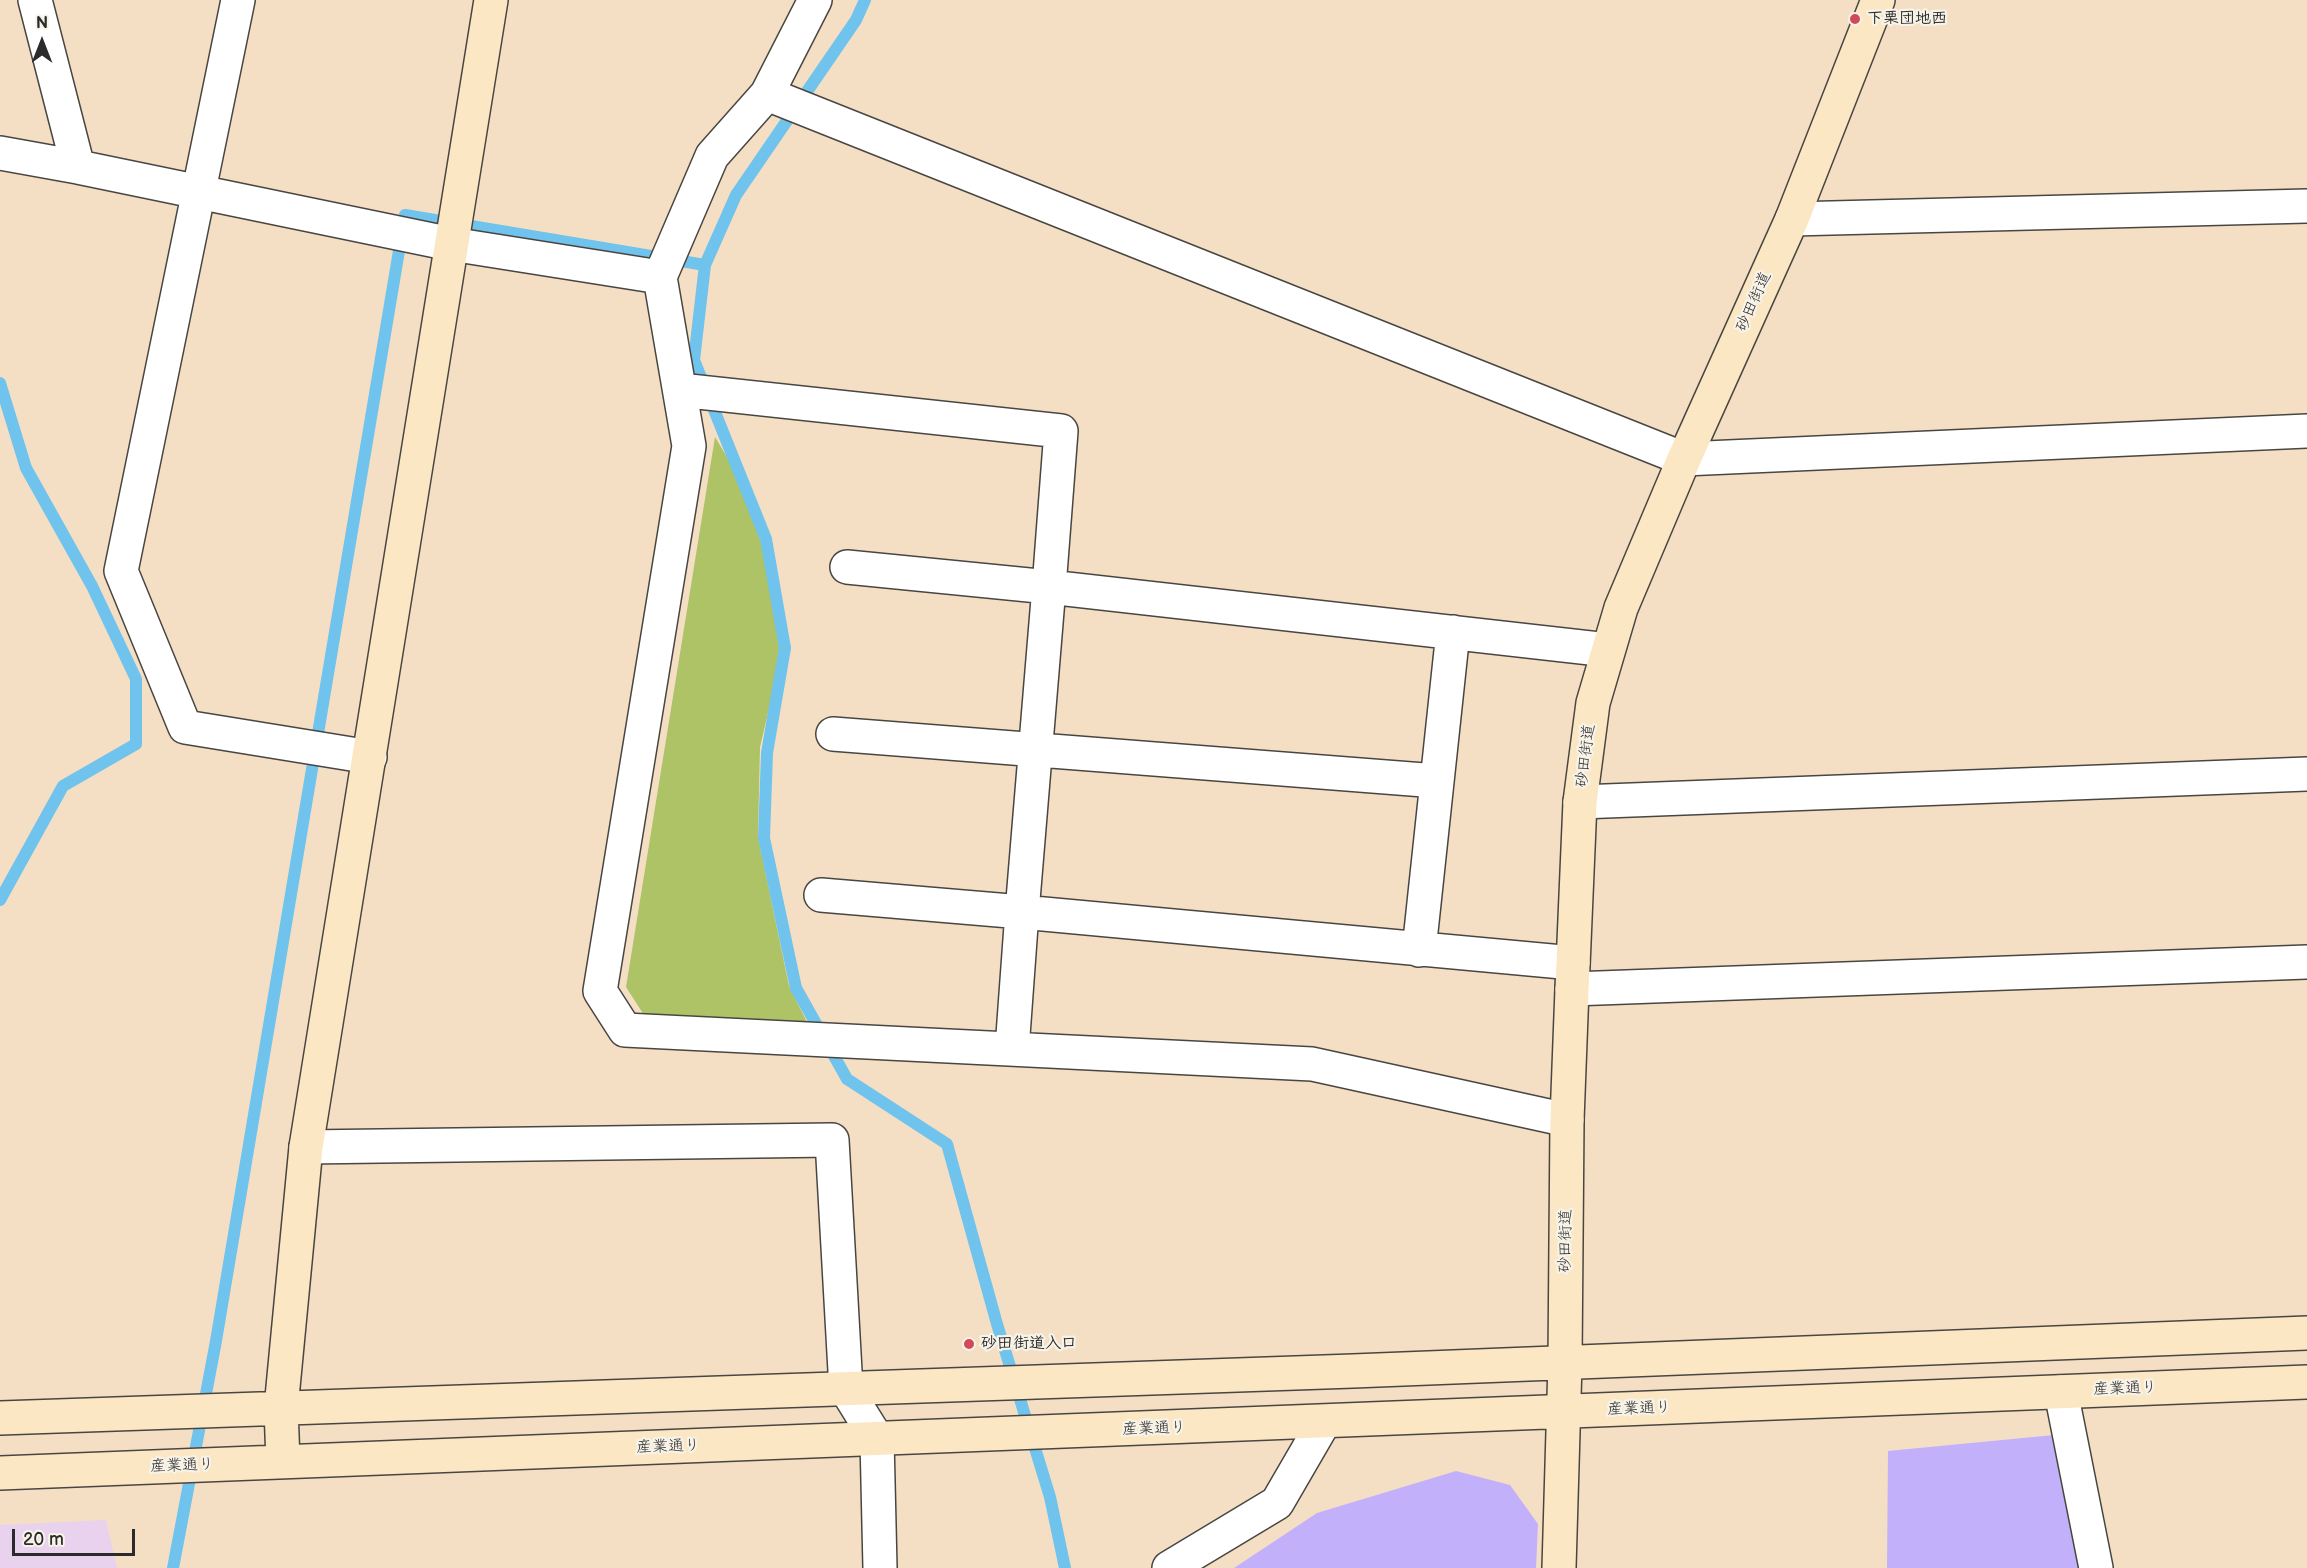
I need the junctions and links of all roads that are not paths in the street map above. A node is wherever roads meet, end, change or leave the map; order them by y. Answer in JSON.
{"nodes":[{"id":1,"x":35,"y":0,"type":"edge"},
{"id":2,"x":238,"y":0,"type":"edge"},
{"id":3,"x":491,"y":0,"type":"edge"},
{"id":4,"x":814,"y":0,"type":"edge"},
{"id":5,"x":1878,"y":0,"type":"edge"},
{"id":6,"x":767,"y":94,"type":"junction"},
{"id":7,"x":0,"y":153,"type":"edge"},
{"id":8,"x":78,"y":167,"type":"junction"},
{"id":9,"x":198,"y":191,"type":"junction"},
{"id":10,"x":2307,"y":206,"type":"edge"},
{"id":11,"x":1792,"y":219,"type":"junction"},
{"id":12,"x":451,"y":244,"type":"junction"},
{"id":13,"x":660,"y":277,"type":"junction"},
{"id":14,"x":680,"y":390,"type":"junction"},
{"id":15,"x":2307,"y":431,"type":"edge"},
{"id":16,"x":1684,"y":459,"type":"junction"},
{"id":17,"x":847,"y":567,"type":"dead end"},
{"id":18,"x":1049,"y":586,"type":"junction"},
{"id":19,"x":1453,"y":632,"type":"junction"},
{"id":20,"x":1608,"y":650,"type":"junction"},
{"id":21,"x":833,"y":734,"type":"dead end"},
{"id":22,"x":1035,"y":751,"type":"junction"},
{"id":23,"x":370,"y":758,"type":"junction"},
{"id":24,"x":2307,"y":774,"type":"edge"},
{"id":25,"x":1437,"y":781,"type":"junction"},
{"id":26,"x":1580,"y":802,"type":"junction"},
{"id":27,"x":821,"y":895,"type":"dead end"},
{"id":28,"x":1022,"y":912,"type":"junction"},
{"id":29,"x":1419,"y":950,"type":"junction"},
{"id":30,"x":2307,"y":962,"type":"edge"},
{"id":31,"x":1572,"y":976,"type":"junction"},
{"id":32,"x":1012,"y":1049,"type":"junction"},
{"id":33,"x":1567,"y":1120,"type":"junction"},
{"id":34,"x":306,"y":1147,"type":"junction"},
{"id":35,"x":2307,"y":1333,"type":"edge"},
{"id":36,"x":1564,"y":1363,"type":"junction"},
{"id":37,"x":2307,"y":1382,"type":"edge"},
{"id":38,"x":846,"y":1389,"type":"junction"},
{"id":39,"x":2061,"y":1392,"type":"junction"},
{"id":40,"x":281,"y":1408,"type":"junction"},
{"id":41,"x":1563,"y":1412,"type":"junction"},
{"id":42,"x":0,"y":1418,"type":"edge"},
{"id":43,"x":1324,"y":1422,"type":"junction"},
{"id":44,"x":877,"y":1439,"type":"junction"},
{"id":45,"x":283,"y":1462,"type":"junction"},
{"id":46,"x":0,"y":1473,"type":"edge"},
{"id":47,"x":880,"y":1568,"type":"edge"},
{"id":48,"x":1169,"y":1568,"type":"edge"},
{"id":49,"x":1559,"y":1568,"type":"edge"},
{"id":50,"x":2096,"y":1568,"type":"edge"}],
"edges":[{"from":1,"to":8,"type":"street"},
{"from":2,"to":9,"type":"street"},
{"from":3,"to":12,"type":"street"},
{"from":4,"to":6,"type":"street"},
{"from":5,"to":11,"type":"street","name":"砂田街道"},
{"from":6,"to":13,"type":"street"},
{"from":6,"to":16,"type":"street"},
{"from":7,"to":8,"type":"street"},
{"from":8,"to":9,"type":"street"},
{"from":9,"to":12,"type":"street"},
{"from":9,"to":23,"type":"street"},
{"from":10,"to":11,"type":"street"},
{"from":11,"to":16,"type":"street","name":"砂田街道"},
{"from":12,"to":13,"type":"street"},
{"from":12,"to":23,"type":"street"},
{"from":13,"to":14,"type":"street"},
{"from":14,"to":18,"type":"street"},
{"from":14,"to":32,"type":"street"},
{"from":15,"to":16,"type":"street"},
{"from":16,"to":20,"type":"street","name":"砂田街道"},
{"from":17,"to":18,"type":"street"},
{"from":18,"to":19,"type":"street"},
{"from":18,"to":22,"type":"street"},
{"from":19,"to":20,"type":"street"},
{"from":19,"to":25,"type":"street"},
{"from":20,"to":26,"type":"street","name":"砂田街道"},
{"from":21,"to":22,"type":"street"},
{"from":22,"to":25,"type":"street"},
{"from":22,"to":28,"type":"street"},
{"from":23,"to":34,"type":"street"},
{"from":24,"to":26,"type":"street"},
{"from":25,"to":29,"type":"street"},
{"from":26,"to":31,"type":"street","name":"砂田街道"},
{"from":27,"to":28,"type":"street"},
{"from":28,"to":29,"type":"street"},
{"from":28,"to":32,"type":"street"},
{"from":29,"to":31,"type":"street"},
{"from":30,"to":31,"type":"street"},
{"from":31,"to":33,"type":"street","name":"砂田街道"},
{"from":32,"to":33,"type":"street"},
{"from":33,"to":36,"type":"street","name":"砂田街道"},
{"from":34,"to":38,"type":"street"},
{"from":34,"to":40,"type":"street"},
{"from":35,"to":36,"type":"street"},
{"from":36,"to":38,"type":"street"},
{"from":36,"to":41,"type":"street","name":"砂田街道"},
{"from":37,"to":39,"type":"street","name":"産業通り"},
{"from":38,"to":40,"type":"street"},
{"from":38,"to":44,"type":"street"},
{"from":39,"to":41,"type":"street","name":"産業通り"},
{"from":39,"to":50,"type":"street"},
{"from":40,"to":42,"type":"street"},
{"from":40,"to":45,"type":"street"},
{"from":41,"to":43,"type":"street","name":"産業通り"},
{"from":41,"to":49,"type":"street","name":"砂田街道"},
{"from":43,"to":44,"type":"street","name":"産業通り"},
{"from":43,"to":48,"type":"street"},
{"from":44,"to":45,"type":"street","name":"産業通り"},
{"from":44,"to":47,"type":"street"},
{"from":45,"to":46,"type":"street","name":"産業通り"}]}
